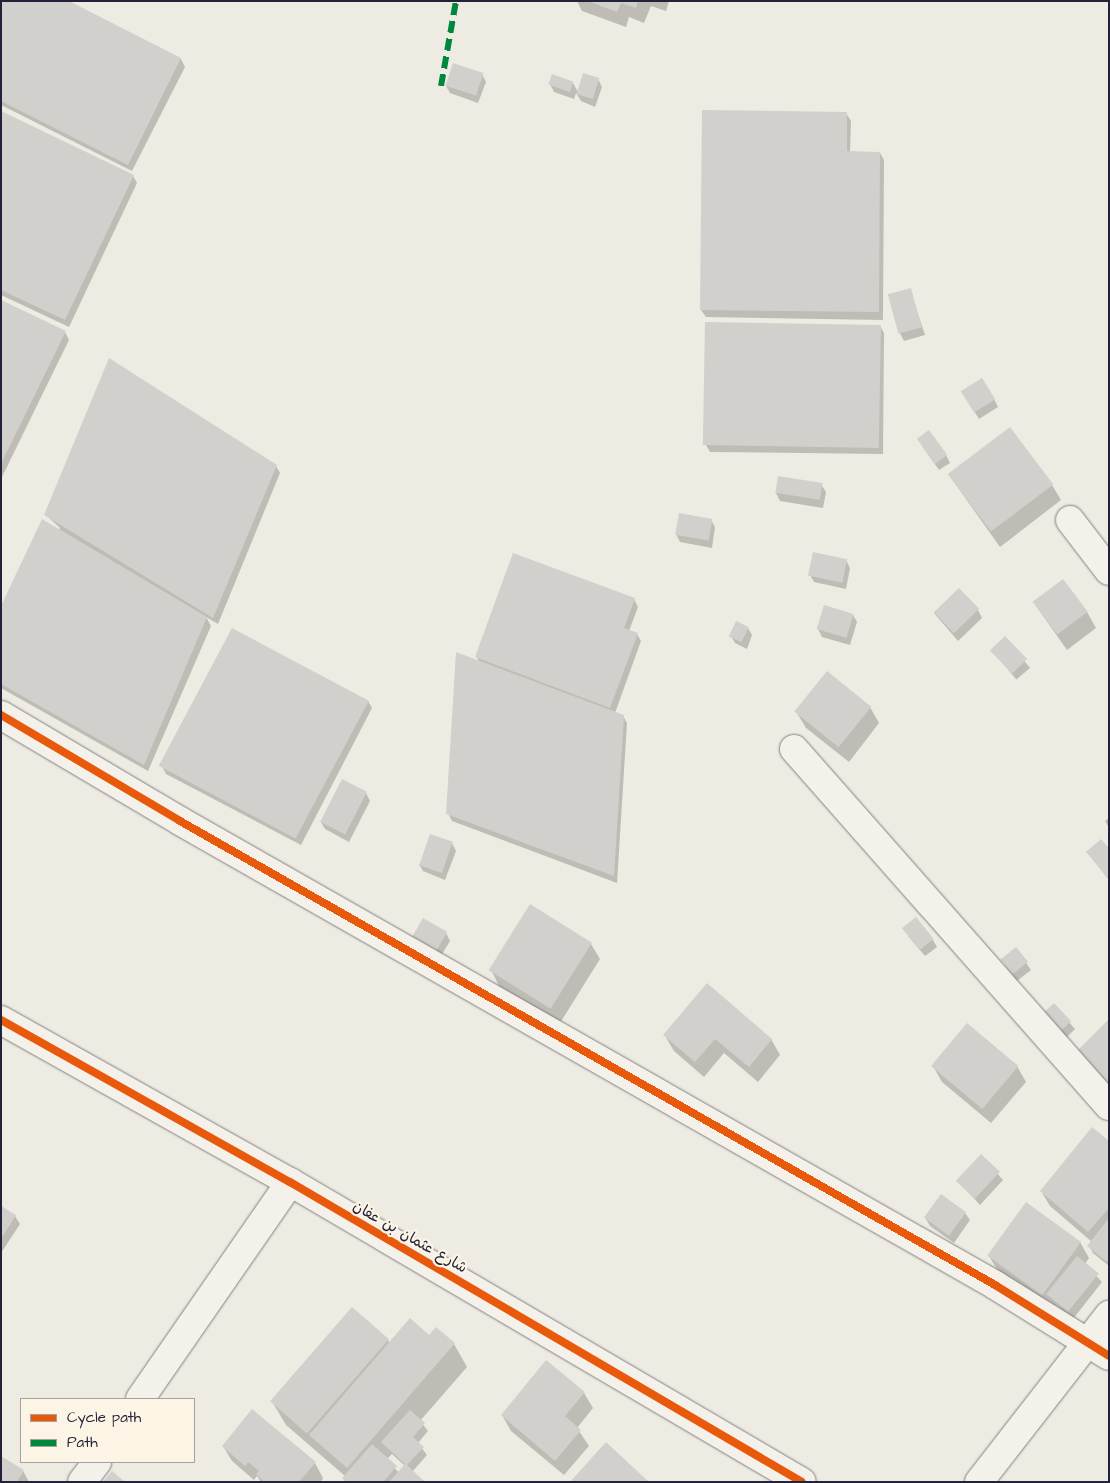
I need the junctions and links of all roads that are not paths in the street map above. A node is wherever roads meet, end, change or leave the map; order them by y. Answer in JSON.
{"nodes":[{"id":1,"x":1070,"y":520,"type":"dead end"},
{"id":2,"x":1109,"y":571,"type":"edge"},
{"id":3,"x":1,"y":715,"type":"edge"},
{"id":4,"x":794,"y":749,"type":"dead end"},
{"id":5,"x":1,"y":1020,"type":"edge"},
{"id":6,"x":1109,"y":1106,"type":"edge"},
{"id":7,"x":290,"y":1182,"type":"junction"},
{"id":8,"x":1109,"y":1315,"type":"edge"},
{"id":9,"x":1099,"y":1350,"type":"edge"},
{"id":10,"x":141,"y":1398,"type":"edge"},
{"id":11,"x":96,"y":1463,"type":"edge"},
{"id":12,"x":82,"y":1482,"type":"edge"},
{"id":13,"x":802,"y":1482,"type":"edge"},
{"id":14,"x":979,"y":1482,"type":"edge"}],
"edges":[{"from":1,"to":2,"type":"street"},
{"from":3,"to":9,"type":"street"},
{"from":4,"to":6,"type":"street"},
{"from":5,"to":7,"type":"street","name":"شارع عثمان بن عفان"},
{"from":7,"to":10,"type":"street"},
{"from":7,"to":13,"type":"street","name":"شارع عثمان بن عفان"},
{"from":8,"to":9,"type":"street"},
{"from":9,"to":14,"type":"street"},
{"from":11,"to":12,"type":"street"}]}
